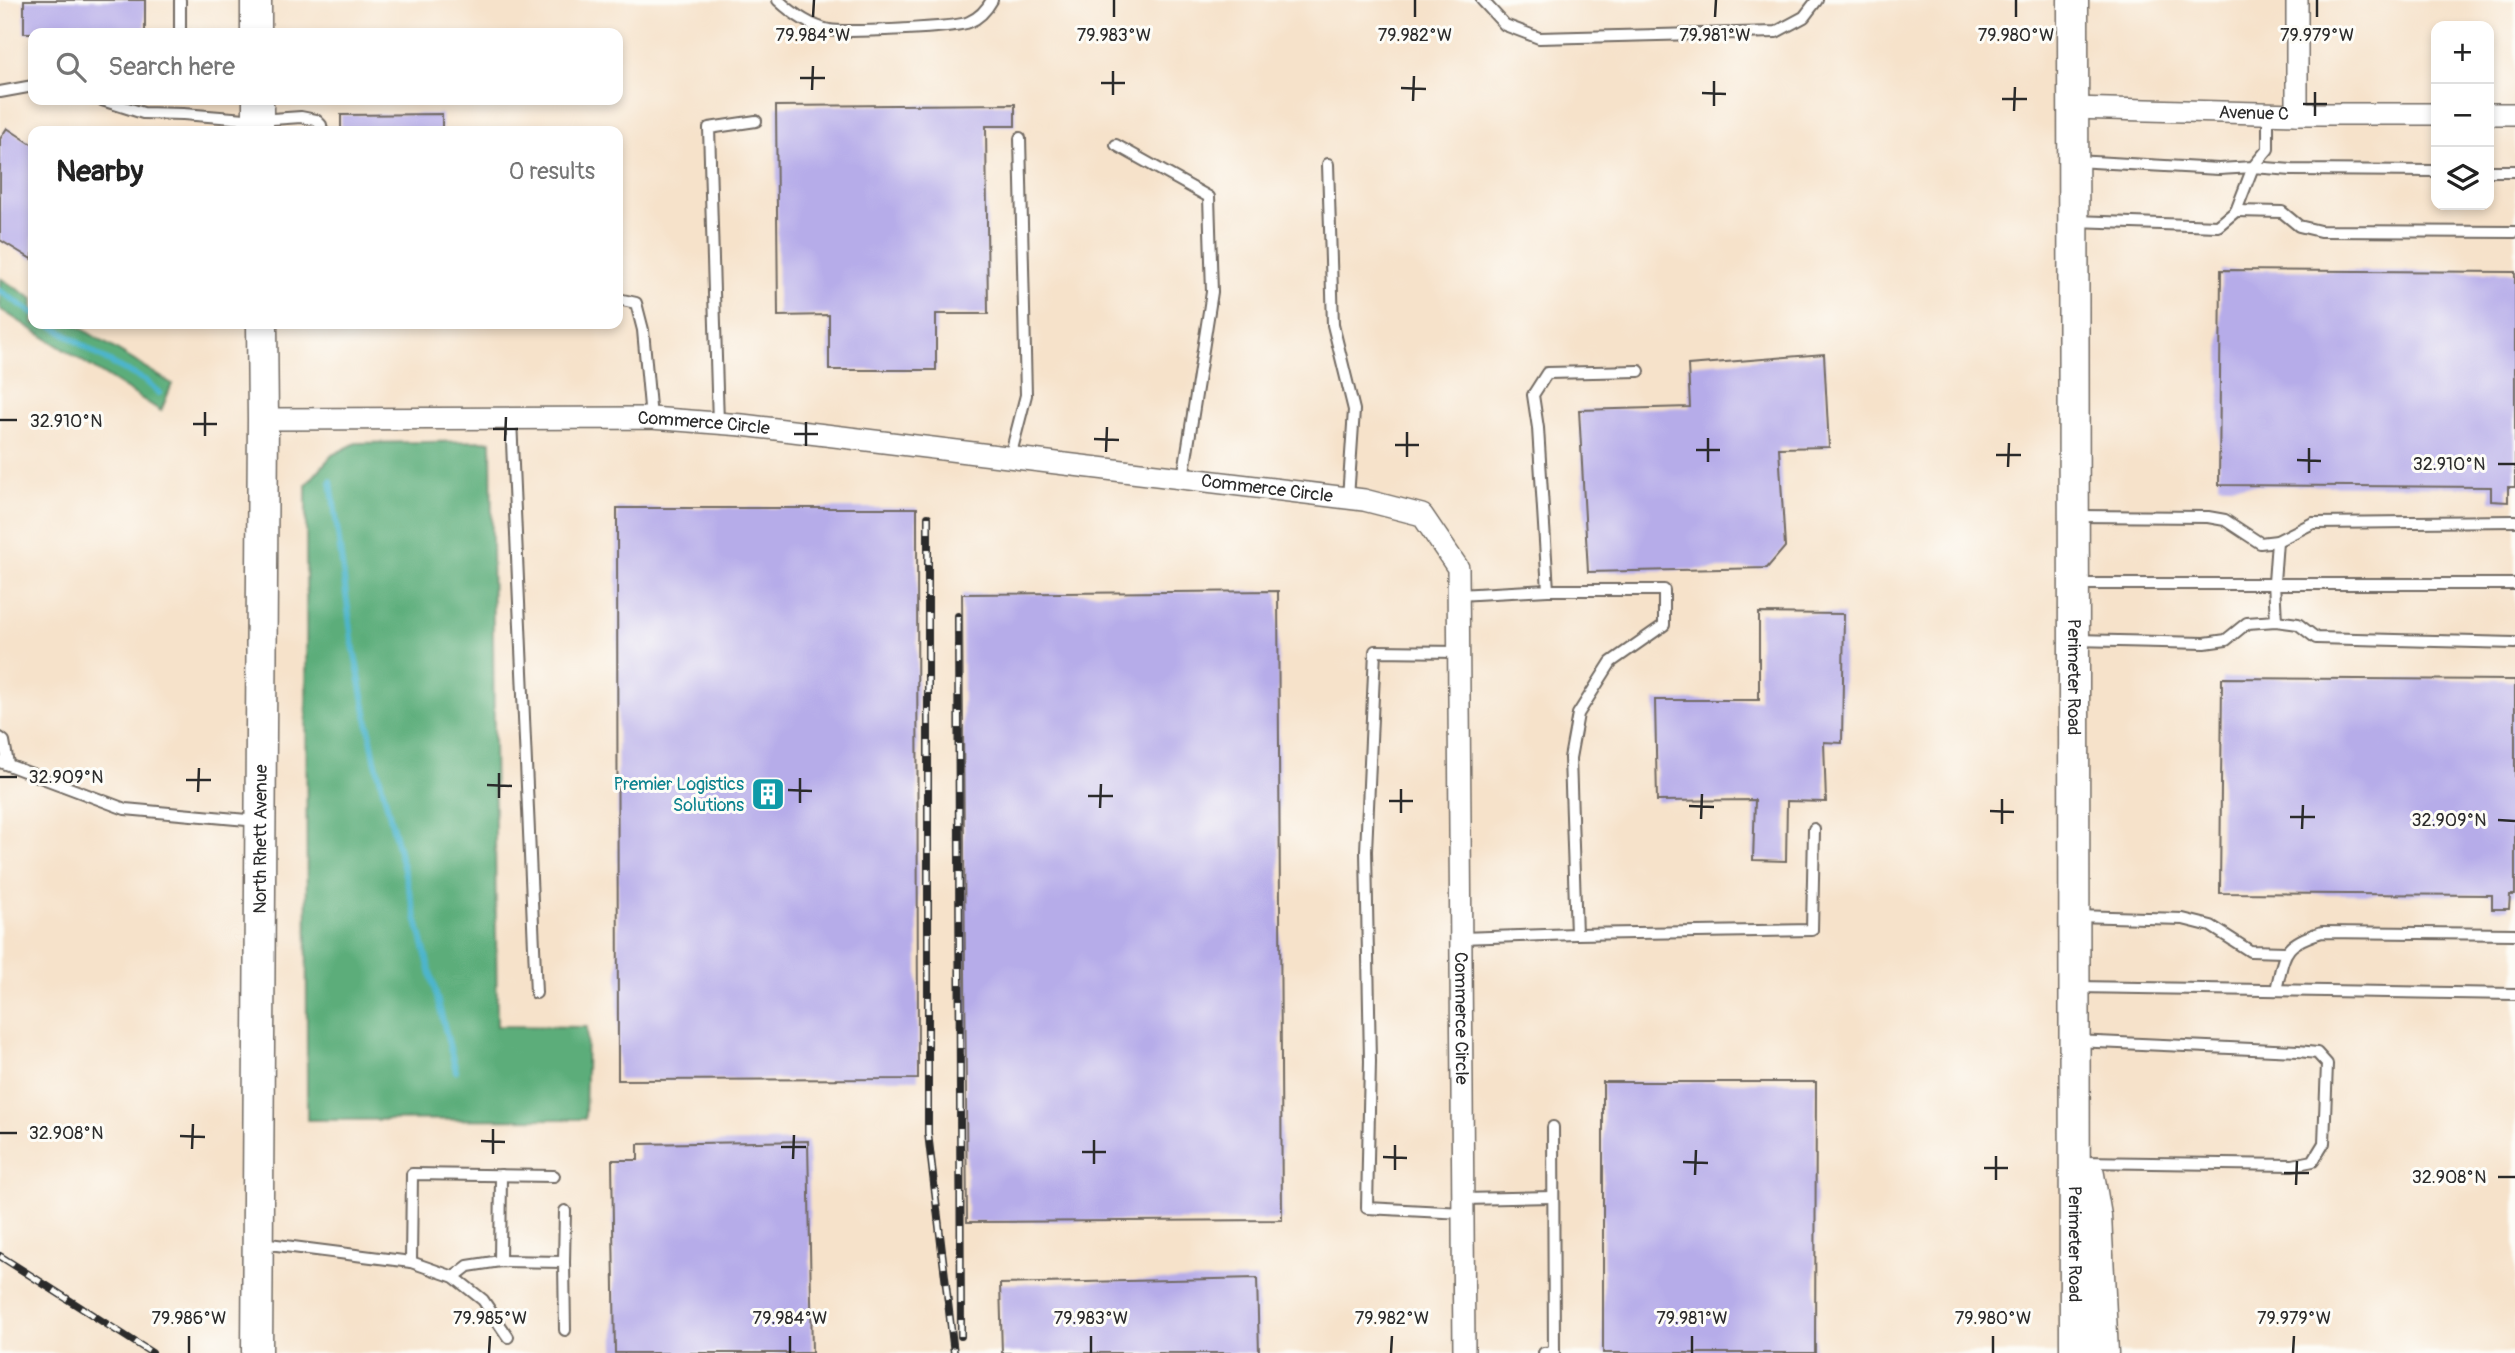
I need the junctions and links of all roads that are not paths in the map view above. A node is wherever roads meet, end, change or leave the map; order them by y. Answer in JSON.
{"nodes":[{"id":1,"x":180,"y":0,"type":"edge"},
{"id":2,"x":256,"y":0,"type":"edge"},
{"id":3,"x":778,"y":0,"type":"edge"},
{"id":4,"x":992,"y":0,"type":"edge"},
{"id":5,"x":1482,"y":0,"type":"edge"},
{"id":6,"x":1817,"y":0,"type":"edge"},
{"id":7,"x":2073,"y":0,"type":"edge"},
{"id":8,"x":2297,"y":0,"type":"edge"},
{"id":9,"x":180,"y":28,"type":"edge"},
{"id":10,"x":256,"y":28,"type":"edge"},
{"id":11,"x":28,"y":87,"type":"edge"},
{"id":12,"x":0,"y":92,"type":"edge"},
{"id":13,"x":118,"y":105,"type":"edge"},
{"id":14,"x":2072,"y":108,"type":"junction"},
{"id":15,"x":2268,"y":113,"type":"junction"},
{"id":16,"x":2297,"y":114,"type":"junction"},
{"id":17,"x":2431,"y":114,"type":"edge"},
{"id":18,"x":2494,"y":114,"type":"edge"},
{"id":19,"x":2515,"y":114,"type":"edge"},
{"id":20,"x":258,"y":117,"type":"edge"},
{"id":21,"x":756,"y":121,"type":"dead end"},
{"id":22,"x":321,"y":126,"type":"edge"},
{"id":23,"x":1020,"y":138,"type":"dead end"},
{"id":24,"x":1116,"y":145,"type":"dead end"},
{"id":25,"x":2072,"y":161,"type":"junction"},
{"id":26,"x":1328,"y":164,"type":"dead end"},
{"id":27,"x":2253,"y":167,"type":"junction"},
{"id":28,"x":2431,"y":171,"type":"edge"},
{"id":29,"x":2494,"y":171,"type":"edge"},
{"id":30,"x":2515,"y":171,"type":"edge"},
{"id":31,"x":2236,"y":211,"type":"junction"},
{"id":32,"x":2072,"y":221,"type":"junction"},
{"id":33,"x":2515,"y":232,"type":"edge"},
{"id":34,"x":623,"y":300,"type":"edge"},
{"id":35,"x":262,"y":329,"type":"edge"},
{"id":36,"x":1639,"y":371,"type":"dead end"},
{"id":37,"x":651,"y":418,"type":"junction"},
{"id":38,"x":263,"y":419,"type":"junction"},
{"id":39,"x":511,"y":419,"type":"junction"},
{"id":40,"x":719,"y":424,"type":"junction"},
{"id":41,"x":1010,"y":457,"type":"junction"},
{"id":42,"x":1183,"y":478,"type":"junction"},
{"id":43,"x":1348,"y":498,"type":"junction"},
{"id":44,"x":2073,"y":516,"type":"junction"},
{"id":45,"x":2515,"y":521,"type":"edge"},
{"id":46,"x":2277,"y":541,"type":"junction"},
{"id":47,"x":2274,"y":582,"type":"junction"},
{"id":48,"x":2073,"y":584,"type":"junction"},
{"id":49,"x":2515,"y":584,"type":"edge"},
{"id":50,"x":1548,"y":590,"type":"junction"},
{"id":51,"x":1458,"y":595,"type":"junction"},
{"id":52,"x":2276,"y":621,"type":"junction"},
{"id":53,"x":2073,"y":640,"type":"junction"},
{"id":54,"x":2515,"y":643,"type":"edge"},
{"id":55,"x":1459,"y":652,"type":"junction"},
{"id":56,"x":0,"y":738,"type":"edge"},
{"id":57,"x":4,"y":763,"type":"edge"},
{"id":58,"x":261,"y":821,"type":"junction"},
{"id":59,"x":1814,"y":829,"type":"dead end"},
{"id":60,"x":2074,"y":916,"type":"junction"},
{"id":61,"x":1576,"y":933,"type":"junction"},
{"id":62,"x":2515,"y":934,"type":"edge"},
{"id":63,"x":1461,"y":938,"type":"junction"},
{"id":64,"x":2285,"y":952,"type":"junction"},
{"id":65,"x":2074,"y":987,"type":"junction"},
{"id":66,"x":2276,"y":990,"type":"junction"},
{"id":67,"x":536,"y":993,"type":"dead end"},
{"id":68,"x":2515,"y":994,"type":"edge"},
{"id":69,"x":2074,"y":1041,"type":"junction"},
{"id":70,"x":1553,"y":1127,"type":"dead end"},
{"id":71,"x":2080,"y":1162,"type":"junction"},
{"id":72,"x":501,"y":1175,"type":"junction"},
{"id":73,"x":554,"y":1175,"type":"dead end"},
{"id":74,"x":1553,"y":1197,"type":"junction"},
{"id":75,"x":1463,"y":1206,"type":"junction"},
{"id":76,"x":565,"y":1211,"type":"dead end"},
{"id":77,"x":258,"y":1243,"type":"junction"},
{"id":78,"x":500,"y":1261,"type":"junction"},
{"id":79,"x":411,"y":1262,"type":"junction"},
{"id":80,"x":564,"y":1262,"type":"junction"},
{"id":81,"x":454,"y":1278,"type":"junction"},
{"id":82,"x":565,"y":1330,"type":"dead end"},
{"id":83,"x":508,"y":1337,"type":"dead end"},
{"id":84,"x":257,"y":1353,"type":"edge"},
{"id":85,"x":1464,"y":1353,"type":"edge"},
{"id":86,"x":1544,"y":1353,"type":"edge"},
{"id":87,"x":2075,"y":1353,"type":"edge"},
{"id":88,"x":2103,"y":1353,"type":"edge"}],
"edges":[{"from":1,"to":9,"type":"lane"},
{"from":2,"to":10,"type":"street"},
{"from":3,"to":4,"type":"lane"},
{"from":5,"to":6,"type":"lane"},
{"from":7,"to":14,"type":"street","name":"Perimeter Road"},
{"from":8,"to":16,"type":"street"},
{"from":11,"to":12,"type":"lane"},
{"from":13,"to":20,"type":"lane"},
{"from":14,"to":15,"type":"street","name":"Avenue C"},
{"from":14,"to":25,"type":"street","name":"Perimeter Road"},
{"from":15,"to":16,"type":"street","name":"Avenue C"},
{"from":15,"to":27,"type":"lane"},
{"from":16,"to":17,"type":"street","name":"Avenue C"},
{"from":18,"to":19,"type":"street"},
{"from":20,"to":22,"type":"lane"},
{"from":21,"to":40,"type":"lane"},
{"from":23,"to":41,"type":"lane"},
{"from":24,"to":42,"type":"lane"},
{"from":25,"to":27,"type":"lane"},
{"from":25,"to":32,"type":"street","name":"Perimeter Road"},
{"from":26,"to":43,"type":"lane"},
{"from":27,"to":28,"type":"lane"},
{"from":27,"to":31,"type":"lane"},
{"from":29,"to":30,"type":"lane"},
{"from":31,"to":32,"type":"lane"},
{"from":31,"to":33,"type":"lane"},
{"from":32,"to":44,"type":"street","name":"Perimeter Road"},
{"from":34,"to":37,"type":"lane"},
{"from":35,"to":38,"type":"street","name":"North Rhett Avenue"},
{"from":36,"to":50,"type":"lane"},
{"from":37,"to":39,"type":"street","name":"Commerce Circle"},
{"from":37,"to":40,"type":"street","name":"Commerce Circle"},
{"from":38,"to":39,"type":"street","name":"Commerce Circle"},
{"from":38,"to":58,"type":"street","name":"North Rhett Avenue"},
{"from":39,"to":67,"type":"lane"},
{"from":40,"to":41,"type":"street","name":"Commerce Circle"},
{"from":41,"to":42,"type":"street","name":"Commerce Circle"},
{"from":42,"to":43,"type":"street","name":"Commerce Circle"},
{"from":43,"to":51,"type":"street","name":"Commerce Circle"},
{"from":44,"to":46,"type":"lane"},
{"from":44,"to":48,"type":"street","name":"Perimeter Road"},
{"from":45,"to":46,"type":"lane"},
{"from":46,"to":47,"type":"lane"},
{"from":47,"to":48,"type":"lane"},
{"from":47,"to":49,"type":"lane"},
{"from":47,"to":52,"type":"lane"},
{"from":48,"to":53,"type":"street","name":"Perimeter Road"},
{"from":50,"to":51,"type":"lane"},
{"from":50,"to":61,"type":"lane"},
{"from":51,"to":55,"type":"street","name":"Commerce Circle"},
{"from":52,"to":53,"type":"lane"},
{"from":52,"to":54,"type":"lane"},
{"from":53,"to":60,"type":"street","name":"Perimeter Road"},
{"from":55,"to":63,"type":"street","name":"Commerce Circle"},
{"from":55,"to":75,"type":"lane"},
{"from":56,"to":57,"type":"lane"},
{"from":57,"to":58,"type":"lane"},
{"from":58,"to":77,"type":"street","name":"North Rhett Avenue"},
{"from":59,"to":61,"type":"lane"},
{"from":60,"to":64,"type":"lane"},
{"from":60,"to":65,"type":"street","name":"Perimeter Road"},
{"from":61,"to":63,"type":"lane"},
{"from":62,"to":64,"type":"lane"},
{"from":63,"to":75,"type":"street","name":"Commerce Circle"},
{"from":64,"to":66,"type":"lane"},
{"from":65,"to":66,"type":"lane"},
{"from":65,"to":69,"type":"street","name":"Perimeter Road"},
{"from":66,"to":68,"type":"lane"},
{"from":69,"to":71,"type":"street","name":"Perimeter Road"},
{"from":69,"to":71,"type":"lane"},
{"from":70,"to":74,"type":"lane"},
{"from":71,"to":87,"type":"street","name":"Perimeter Road"},
{"from":71,"to":88,"type":"street"},
{"from":72,"to":73,"type":"lane"},
{"from":72,"to":78,"type":"lane"},
{"from":72,"to":79,"type":"lane"},
{"from":74,"to":75,"type":"lane"},
{"from":74,"to":86,"type":"lane"},
{"from":75,"to":85,"type":"street","name":"Commerce Circle"},
{"from":76,"to":80,"type":"lane"},
{"from":77,"to":79,"type":"lane"},
{"from":77,"to":84,"type":"street","name":"North Rhett Avenue"},
{"from":78,"to":80,"type":"lane"},
{"from":78,"to":81,"type":"lane"},
{"from":79,"to":81,"type":"lane"},
{"from":80,"to":82,"type":"lane"},
{"from":81,"to":83,"type":"lane"}]}
